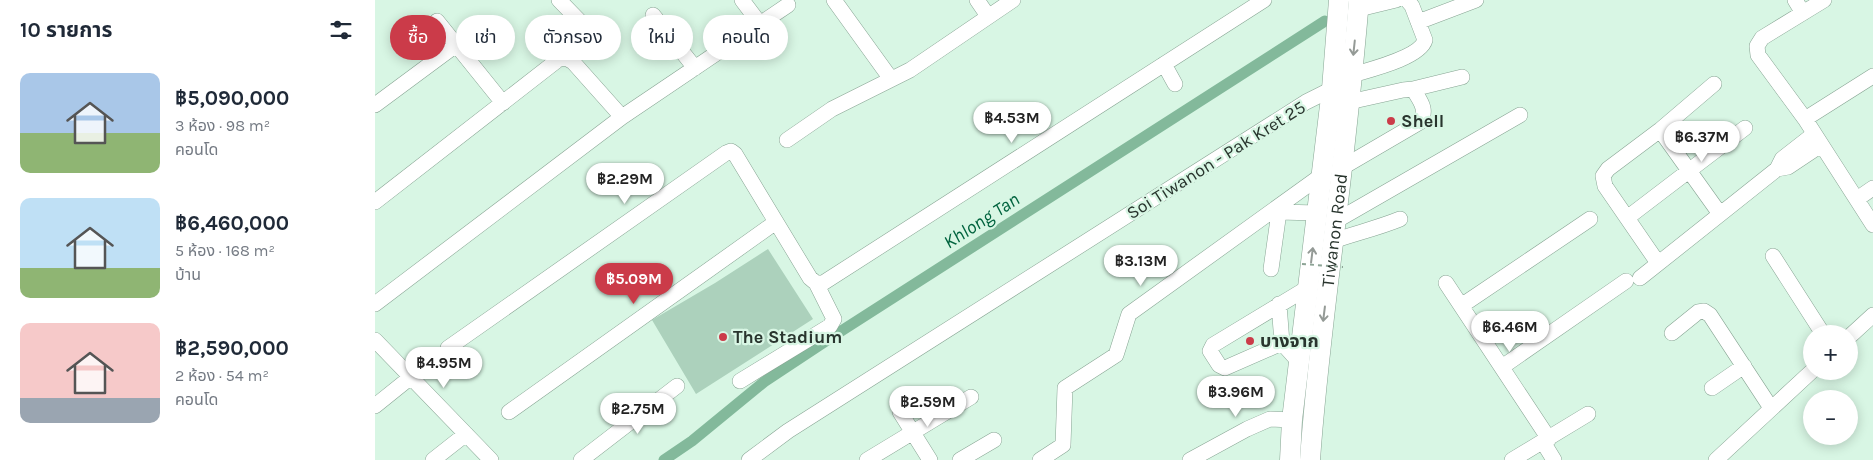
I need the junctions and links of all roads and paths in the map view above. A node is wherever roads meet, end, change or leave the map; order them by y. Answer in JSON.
{"nodes":[{"id":1,"x":559,"y":0,"type":"edge"},
{"id":2,"x":742,"y":0,"type":"edge"},
{"id":3,"x":977,"y":0,"type":"edge"},
{"id":4,"x":1013,"y":0,"type":"edge"},
{"id":5,"x":1264,"y":0,"type":"edge"},
{"id":6,"x":1339,"y":0,"type":"edge"},
{"id":7,"x":1397,"y":0,"type":"edge"},
{"id":8,"x":1407,"y":0,"type":"edge"},
{"id":9,"x":1476,"y":0,"type":"edge"},
{"id":10,"x":1795,"y":0,"type":"edge"},
{"id":11,"x":1824,"y":0,"type":"edge"},
{"id":12,"x":836,"y":1,"type":"edge"},
{"id":13,"x":788,"y":5,"type":"dead end"},
{"id":14,"x":1359,"y":5,"type":"edge"},
{"id":15,"x":1803,"y":13,"type":"junction"},
{"id":16,"x":574,"y":15,"type":"edge"},
{"id":17,"x":753,"y":15,"type":"edge"},
{"id":18,"x":773,"y":15,"type":"edge"},
{"id":19,"x":988,"y":16,"type":"junction"},
{"id":20,"x":1418,"y":22,"type":"junction"},
{"id":21,"x":446,"y":32,"type":"edge"},
{"id":22,"x":456,"y":45,"type":"joint"},
{"id":23,"x":468,"y":60,"type":"edge"},
{"id":24,"x":689,"y":60,"type":"edge"},
{"id":25,"x":707,"y":60,"type":"edge"},
{"id":26,"x":1164,"y":64,"type":"junction"},
{"id":27,"x":695,"y":68,"type":"junction"},
{"id":28,"x":1352,"y":75,"type":"junction"},
{"id":29,"x":1873,"y":76,"type":"edge"},
{"id":30,"x":1462,"y":77,"type":"dead end"},
{"id":31,"x":891,"y":79,"type":"junction"},
{"id":32,"x":1175,"y":84,"type":"dead end"},
{"id":33,"x":1714,"y":84,"type":"dead end"},
{"id":34,"x":1332,"y":89,"type":"junction"},
{"id":35,"x":1413,"y":89,"type":"junction"},
{"id":36,"x":503,"y":102,"type":"junction"},
{"id":37,"x":1349,"y":102,"type":"junction"},
{"id":38,"x":375,"y":105,"type":"edge"},
{"id":39,"x":1520,"y":115,"type":"dead end"},
{"id":40,"x":622,"y":117,"type":"junction"},
{"id":41,"x":1805,"y":119,"type":"junction"},
{"id":42,"x":1745,"y":128,"type":"dead end"},
{"id":43,"x":1660,"y":130,"type":"junction"},
{"id":44,"x":787,"y":140,"type":"dead end"},
{"id":45,"x":1818,"y":140,"type":"junction"},
{"id":46,"x":1343,"y":167,"type":"junction"},
{"id":47,"x":1689,"y":171,"type":"junction"},
{"id":48,"x":1322,"y":174,"type":"junction"},
{"id":49,"x":1873,"y":188,"type":"edge"},
{"id":50,"x":1857,"y":199,"type":"junction"},
{"id":51,"x":375,"y":202,"type":"edge"},
{"id":52,"x":1720,"y":214,"type":"junction"},
{"id":53,"x":1627,"y":218,"type":"junction"},
{"id":54,"x":1399,"y":219,"type":"dead end"},
{"id":55,"x":1590,"y":219,"type":"dead end"},
{"id":56,"x":776,"y":222,"type":"junction"},
{"id":57,"x":1328,"y":225,"type":"junction"},
{"id":58,"x":1873,"y":225,"type":"edge"},
{"id":59,"x":1773,"y":256,"type":"dead end"},
{"id":60,"x":1658,"y":263,"type":"junction"},
{"id":61,"x":1302,"y":264,"type":"dead end"},
{"id":62,"x":1343,"y":267,"type":"dead end"},
{"id":63,"x":1271,"y":269,"type":"dead end"},
{"id":64,"x":816,"y":283,"type":"junction"},
{"id":65,"x":1446,"y":283,"type":"dead end"},
{"id":66,"x":1309,"y":287,"type":"junction"},
{"id":67,"x":375,"y":304,"type":"edge"},
{"id":68,"x":1279,"y":304,"type":"junction"},
{"id":69,"x":1461,"y":306,"type":"junction"},
{"id":70,"x":1873,"y":315,"type":"edge"},
{"id":71,"x":1817,"y":325,"type":"edge"},
{"id":72,"x":1858,"y":329,"type":"edge"},
{"id":73,"x":1672,"y":333,"type":"dead end"},
{"id":74,"x":375,"y":340,"type":"edge"},
{"id":75,"x":1282,"y":343,"type":"junction"},
{"id":76,"x":448,"y":348,"type":"dead end"},
{"id":77,"x":1299,"y":362,"type":"junction"},
{"id":78,"x":1744,"y":366,"type":"junction"},
{"id":79,"x":1502,"y":367,"type":"junction"},
{"id":80,"x":411,"y":377,"type":"junction"},
{"id":81,"x":1803,"y":379,"type":"edge"},
{"id":82,"x":740,"y":381,"type":"dead end"},
{"id":83,"x":677,"y":386,"type":"dead end"},
{"id":84,"x":1712,"y":388,"type":"dead end"},
{"id":85,"x":971,"y":397,"type":"dead end"},
{"id":86,"x":375,"y":406,"type":"edge"},
{"id":87,"x":1771,"y":408,"type":"junction"},
{"id":88,"x":509,"y":412,"type":"dead end"},
{"id":89,"x":900,"y":412,"type":"dead end"},
{"id":90,"x":1588,"y":414,"type":"dead end"},
{"id":91,"x":1292,"y":420,"type":"junction"},
{"id":92,"x":913,"y":432,"type":"junction"},
{"id":93,"x":466,"y":434,"type":"junction"},
{"id":94,"x":994,"y":440,"type":"dead end"},
{"id":95,"x":1546,"y":440,"type":"junction"},
{"id":96,"x":433,"y":460,"type":"edge"},
{"id":97,"x":491,"y":460,"type":"edge"},
{"id":98,"x":581,"y":460,"type":"edge"},
{"id":99,"x":749,"y":460,"type":"edge"},
{"id":100,"x":867,"y":460,"type":"edge"},
{"id":101,"x":930,"y":460,"type":"edge"},
{"id":102,"x":960,"y":460,"type":"edge"},
{"id":103,"x":1040,"y":460,"type":"edge"},
{"id":104,"x":1190,"y":460,"type":"edge"},
{"id":105,"x":1290,"y":460,"type":"edge"},
{"id":106,"x":1310,"y":460,"type":"edge"},
{"id":107,"x":1512,"y":460,"type":"edge"},
{"id":108,"x":1554,"y":460,"type":"edge"},
{"id":109,"x":1716,"y":460,"type":"edge"}],
"edges":[{"from":1,"to":16,"type":"street"},
{"from":2,"to":17,"type":"street"},
{"from":3,"to":19,"type":"street"},
{"from":4,"to":19,"type":"street"},
{"from":5,"to":26,"type":"street"},
{"from":6,"to":34,"type":"main road","name":"Tiwanon Road"},
{"from":7,"to":14,"type":"street"},
{"from":8,"to":20,"type":"street"},
{"from":9,"to":20,"type":"street"},
{"from":10,"to":15,"type":"street"},
{"from":11,"to":15,"type":"street"},
{"from":12,"to":31,"type":"street"},
{"from":13,"to":18,"type":"street"},
{"from":14,"to":28,"type":"main road","name":"Tiwanon Road","one_way":true},
{"from":15,"to":41,"type":"street"},
{"from":19,"to":31,"type":"street"},
{"from":20,"to":28,"type":"street"},
{"from":21,"to":22,"type":"street"},
{"from":22,"to":38,"type":"street"},
{"from":23,"to":36,"type":"street"},
{"from":24,"to":27,"type":"street"},
{"from":25,"to":27,"type":"street"},
{"from":26,"to":32,"type":"street"},
{"from":26,"to":64,"type":"street"},
{"from":27,"to":40,"type":"street"},
{"from":28,"to":37,"type":"main road","name":"Tiwanon Road"},
{"from":29,"to":41,"type":"street"},
{"from":30,"to":35,"type":"street"},
{"from":31,"to":44,"type":"street"},
{"from":33,"to":43,"type":"street"},
{"from":34,"to":48,"type":"main road","name":"Tiwanon Road"},
{"from":34,"to":99,"type":"street","name":"Soi Tiwanon - Pak Kret 25"},
{"from":35,"to":37,"type":"street"},
{"from":35,"to":46,"type":"street"},
{"from":36,"to":40,"type":"street"},
{"from":36,"to":51,"type":"street"},
{"from":37,"to":46,"type":"main road","name":"Tiwanon Road"},
{"from":39,"to":57,"type":"street"},
{"from":40,"to":67,"type":"street"},
{"from":41,"to":45,"type":"street"},
{"from":42,"to":47,"type":"street"},
{"from":43,"to":47,"type":"street"},
{"from":43,"to":53,"type":"street"},
{"from":45,"to":50,"type":"street"},
{"from":45,"to":52,"type":"street"},
{"from":46,"to":57,"type":"main road","name":"Tiwanon Road"},
{"from":47,"to":52,"type":"street"},
{"from":47,"to":53,"type":"street"},
{"from":48,"to":57,"type":"main road","name":"Tiwanon Road"},
{"from":48,"to":103,"type":"street"},
{"from":49,"to":50,"type":"street"},
{"from":50,"to":58,"type":"street"},
{"from":52,"to":60,"type":"street"},
{"from":53,"to":60,"type":"street"},
{"from":54,"to":57,"type":"street"},
{"from":55,"to":69,"type":"street"},
{"from":56,"to":64,"type":"street"},
{"from":56,"to":76,"type":"street"},
{"from":56,"to":88,"type":"street"},
{"from":57,"to":63,"type":"street"},
{"from":66,"to":57,"type":"main road","name":"Tiwanon Road","one_way":true},
{"from":57,"to":106,"type":"main road","name":"Tiwanon Road","one_way":true},
{"from":59,"to":71,"type":"street"},
{"from":60,"to":79,"type":"street"},
{"from":61,"to":62,"type":"path","bridge":true},
{"from":64,"to":82,"type":"street"},
{"from":65,"to":69,"type":"street"},
{"from":66,"to":68,"type":"street"},
{"from":66,"to":77,"type":"main road","name":"Tiwanon Road"},
{"from":68,"to":75,"type":"street"},
{"from":68,"to":75,"type":"street"},
{"from":69,"to":79,"type":"street"},
{"from":70,"to":72,"type":"street"},
{"from":73,"to":78,"type":"street"},
{"from":74,"to":80,"type":"street"},
{"from":75,"to":77,"type":"street"},
{"from":77,"to":91,"type":"main road","name":"Tiwanon Road"},
{"from":78,"to":84,"type":"street"},
{"from":78,"to":87,"type":"street"},
{"from":79,"to":95,"type":"street"},
{"from":80,"to":86,"type":"street"},
{"from":80,"to":93,"type":"street"},
{"from":81,"to":87,"type":"street"},
{"from":83,"to":98,"type":"street"},
{"from":85,"to":92,"type":"street"},
{"from":87,"to":109,"type":"street"},
{"from":89,"to":92,"type":"street"},
{"from":90,"to":95,"type":"street"},
{"from":91,"to":104,"type":"street"},
{"from":91,"to":105,"type":"main road","name":"Tiwanon Road"},
{"from":92,"to":100,"type":"street"},
{"from":92,"to":101,"type":"street"},
{"from":93,"to":96,"type":"street"},
{"from":93,"to":97,"type":"street"},
{"from":94,"to":102,"type":"street"},
{"from":95,"to":107,"type":"street"},
{"from":95,"to":108,"type":"street"}]}
